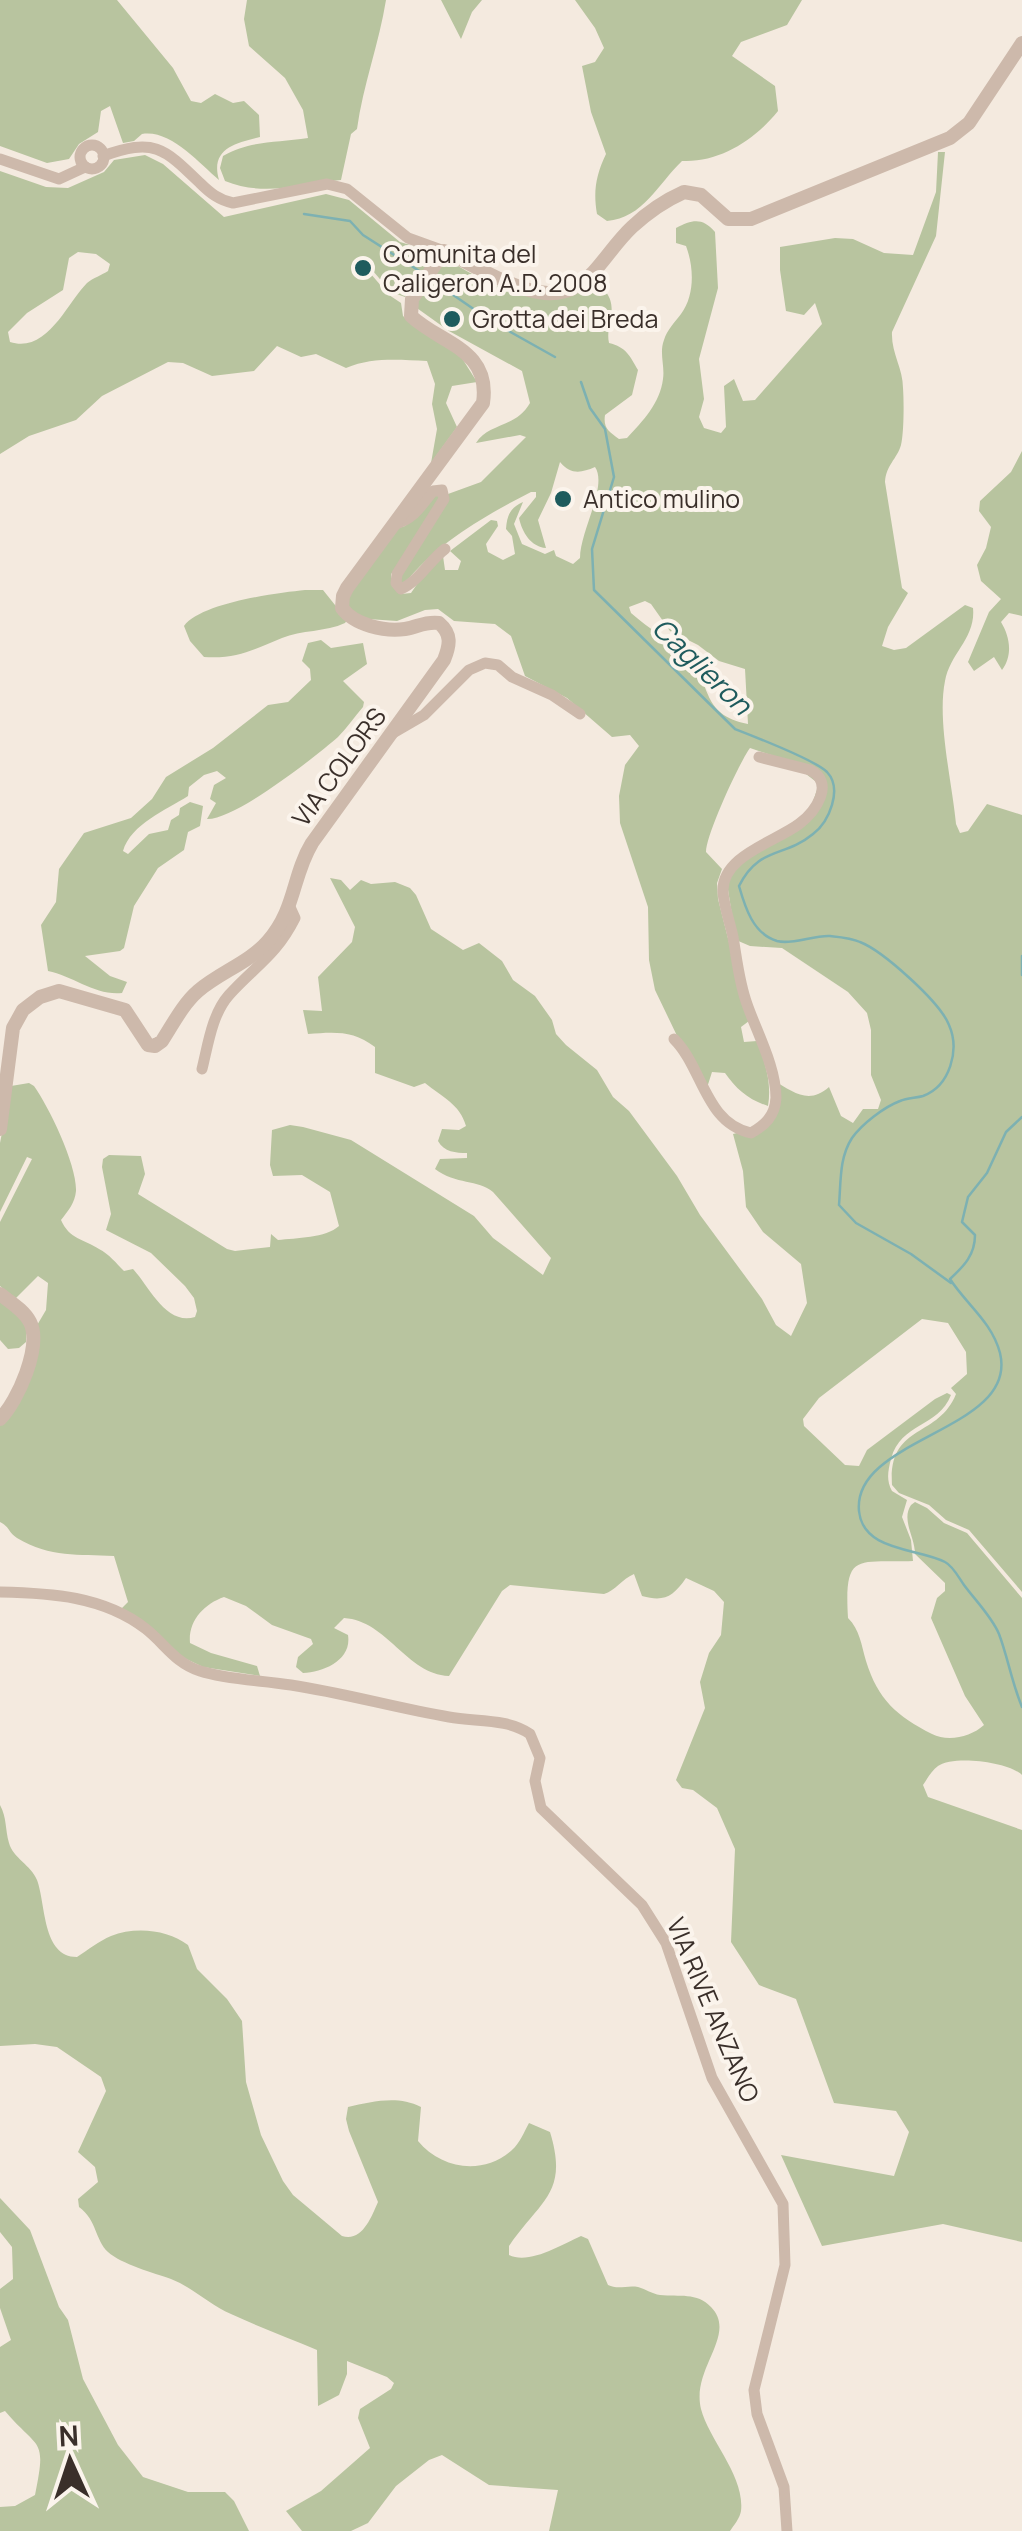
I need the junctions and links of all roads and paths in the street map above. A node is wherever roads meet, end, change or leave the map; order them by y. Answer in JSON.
{"nodes":[{"id":1,"x":1022,"y":43,"type":"edge"},
{"id":2,"x":103,"y":156,"type":"junction"},
{"id":3,"x":0,"y":159,"type":"edge"},
{"id":4,"x":84,"y":167,"type":"junction"},
{"id":5,"x":440,"y":257,"type":"junction"},
{"id":6,"x":394,"y":524,"type":"junction"},
{"id":7,"x":445,"y":548,"type":"dead end"},
{"id":8,"x":580,"y":714,"type":"dead end"},
{"id":9,"x":393,"y":733,"type":"junction"},
{"id":10,"x":759,"y":756,"type":"dead end"},
{"id":11,"x":290,"y":906,"type":"junction"},
{"id":12,"x":674,"y":1038,"type":"dead end"},
{"id":13,"x":202,"y":1069,"type":"dead end"},
{"id":14,"x":0,"y":1129,"type":"edge"},
{"id":15,"x":0,"y":1294,"type":"edge"},
{"id":16,"x":0,"y":1419,"type":"edge"},
{"id":17,"x":0,"y":1592,"type":"edge"},
{"id":18,"x":787,"y":2531,"type":"edge"}],
"edges":[{"from":1,"to":5,"type":"street"},
{"from":2,"to":4,"type":"street"},
{"from":2,"to":4,"type":"street"},
{"from":2,"to":5,"type":"street"},
{"from":3,"to":4,"type":"street"},
{"from":5,"to":6,"type":"street"},
{"from":6,"to":7,"type":"street"},
{"from":6,"to":9,"type":"street","name":"VIA COLORS"},
{"from":8,"to":9,"type":"street"},
{"from":9,"to":11,"type":"street","name":"VIA COLORS"},
{"from":10,"to":12,"type":"street"},
{"from":11,"to":13,"type":"street"},
{"from":11,"to":14,"type":"street","name":"VIA COLORS"},
{"from":15,"to":16,"type":"street"},
{"from":17,"to":18,"type":"street","name":"VIA RIVE ANZANO"}]}
